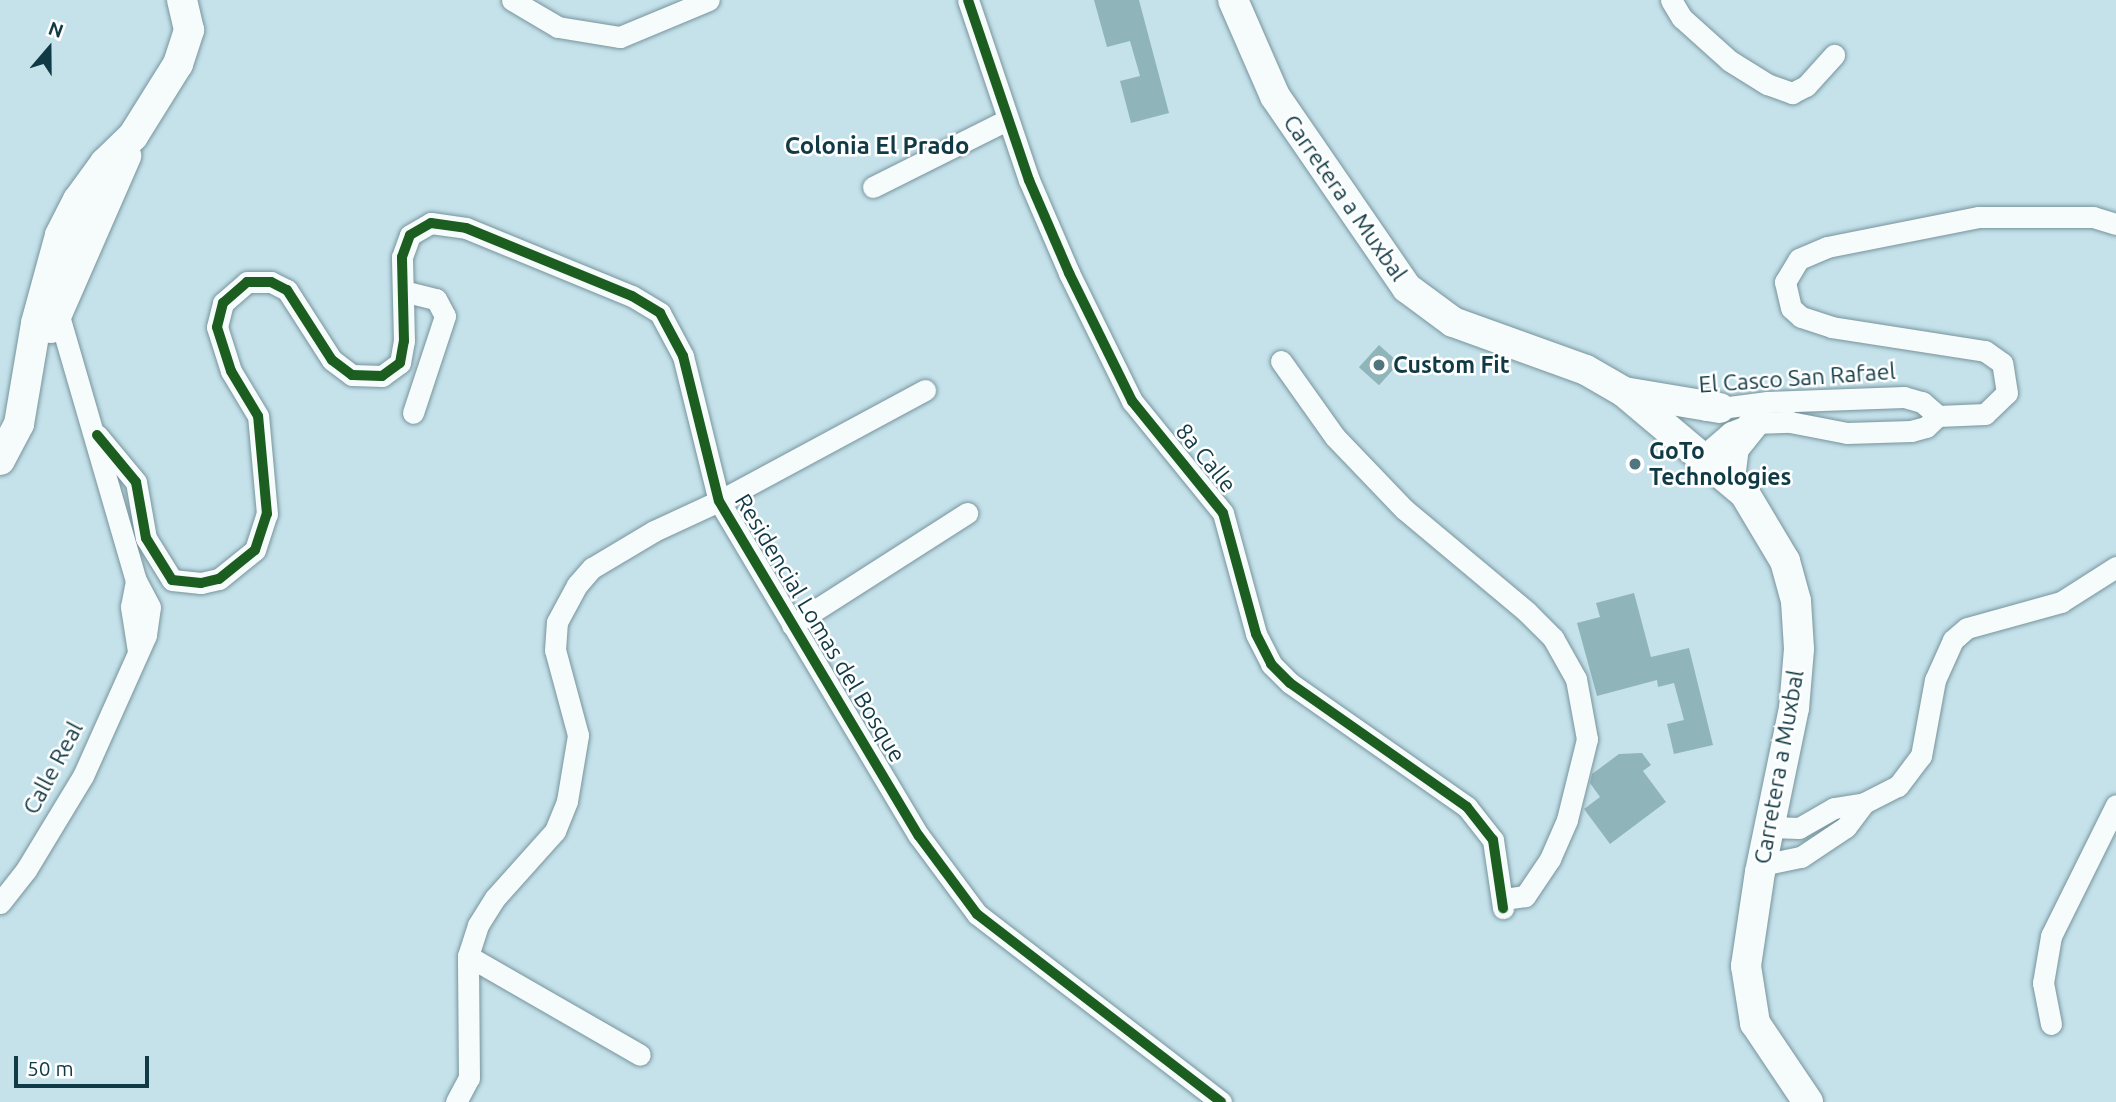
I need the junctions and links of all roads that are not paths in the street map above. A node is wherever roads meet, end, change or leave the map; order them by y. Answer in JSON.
{"nodes":[{"id":1,"x":182,"y":0,"type":"edge"},
{"id":2,"x":512,"y":0,"type":"edge"},
{"id":3,"x":709,"y":0,"type":"edge"},
{"id":4,"x":968,"y":0,"type":"edge"},
{"id":5,"x":1234,"y":0,"type":"edge"},
{"id":6,"x":1671,"y":0,"type":"edge"},
{"id":7,"x":1834,"y":55,"type":"dead end"},
{"id":8,"x":1007,"y":120,"type":"junction"},
{"id":9,"x":873,"y":187,"type":"dead end"},
{"id":10,"x":2116,"y":223,"type":"edge"},
{"id":11,"x":59,"y":265,"type":"junction"},
{"id":12,"x":403,"y":291,"type":"junction"},
{"id":13,"x":57,"y":309,"type":"junction"},
{"id":14,"x":34,"y":359,"type":"junction"},
{"id":15,"x":1281,"y":361,"type":"dead end"},
{"id":16,"x":925,"y":390,"type":"dead end"},
{"id":17,"x":1623,"y":392,"type":"junction"},
{"id":18,"x":1853,"y":400,"type":"junction"},
{"id":19,"x":1720,"y":408,"type":"junction"},
{"id":20,"x":413,"y":413,"type":"dead end"},
{"id":21,"x":1938,"y":416,"type":"junction"},
{"id":22,"x":1653,"y":417,"type":"junction"},
{"id":23,"x":1754,"y":423,"type":"junction"},
{"id":24,"x":1857,"y":433,"type":"junction"},
{"id":25,"x":97,"y":435,"type":"junction"},
{"id":26,"x":1702,"y":457,"type":"junction"},
{"id":27,"x":0,"y":460,"type":"edge"},
{"id":28,"x":1730,"y":479,"type":"junction"},
{"id":29,"x":719,"y":502,"type":"junction"},
{"id":30,"x":967,"y":513,"type":"dead end"},
{"id":31,"x":2116,"y":567,"type":"edge"},
{"id":32,"x":792,"y":625,"type":"junction"},
{"id":33,"x":1864,"y":803,"type":"junction"},
{"id":34,"x":2116,"y":804,"type":"edge"},
{"id":35,"x":1771,"y":827,"type":"junction"},
{"id":36,"x":1762,"y":865,"type":"junction"},
{"id":37,"x":0,"y":903,"type":"edge"},
{"id":38,"x":468,"y":956,"type":"junction"},
{"id":39,"x":2051,"y":1024,"type":"dead end"},
{"id":40,"x":640,"y":1055,"type":"dead end"},
{"id":41,"x":456,"y":1102,"type":"edge"},
{"id":42,"x":1221,"y":1102,"type":"edge"},
{"id":43,"x":1808,"y":1102,"type":"edge"}],
"edges":[{"from":1,"to":11,"type":"main road"},
{"from":2,"to":3,"type":"street"},
{"from":4,"to":8,"type":"street","name":"8a Calle"},
{"from":5,"to":17,"type":"main road","name":"Carretera a Muxbal"},
{"from":6,"to":7,"type":"street"},
{"from":8,"to":9,"type":"street"},
{"from":8,"to":15,"type":"street","name":"8a Calle"},
{"from":10,"to":21,"type":"street","name":"El Casco San Rafael"},
{"from":11,"to":13,"type":"main road"},
{"from":11,"to":14,"type":"main road"},
{"from":12,"to":20,"type":"street"},
{"from":12,"to":25,"type":"street","name":"Residencial Lomas del Bosque"},
{"from":12,"to":29,"type":"street","name":"Residencial Lomas del Bosque"},
{"from":13,"to":14,"type":"main road"},
{"from":13,"to":25,"type":"street","name":"Calle Real"},
{"from":14,"to":27,"type":"main road"},
{"from":16,"to":29,"type":"street"},
{"from":17,"to":19,"type":"main road"},
{"from":17,"to":22,"type":"main road","name":"Carretera a Muxbal"},
{"from":18,"to":19,"type":"street","name":"El Casco San Rafael"},
{"from":18,"to":21,"type":"street","name":"El Casco San Rafael"},
{"from":18,"to":24,"type":"street"},
{"from":19,"to":22,"type":"street","name":"El Casco San Rafael"},
{"from":21,"to":24,"type":"street","name":"El Casco San Rafael"},
{"from":22,"to":26,"type":"main road","name":"Carretera a Muxbal"},
{"from":23,"to":24,"type":"street","name":"El Casco San Rafael"},
{"from":23,"to":26,"type":"street","name":"El Casco San Rafael"},
{"from":23,"to":28,"type":"main road"},
{"from":25,"to":37,"type":"street","name":"Calle Real"},
{"from":26,"to":28,"type":"main road","name":"Carretera a Muxbal"},
{"from":28,"to":35,"type":"main road","name":"Carretera a Muxbal"},
{"from":29,"to":32,"type":"street","name":"Residencial Lomas del Bosque"},
{"from":29,"to":38,"type":"street"},
{"from":30,"to":32,"type":"street"},
{"from":31,"to":33,"type":"street"},
{"from":32,"to":42,"type":"street","name":"Residencial Lomas del Bosque"},
{"from":33,"to":35,"type":"street"},
{"from":33,"to":36,"type":"street"},
{"from":34,"to":39,"type":"street"},
{"from":35,"to":36,"type":"main road","name":"Carretera a Muxbal"},
{"from":36,"to":43,"type":"main road","name":"Carretera a Muxbal"},
{"from":38,"to":40,"type":"street"},
{"from":38,"to":41,"type":"street"}]}
